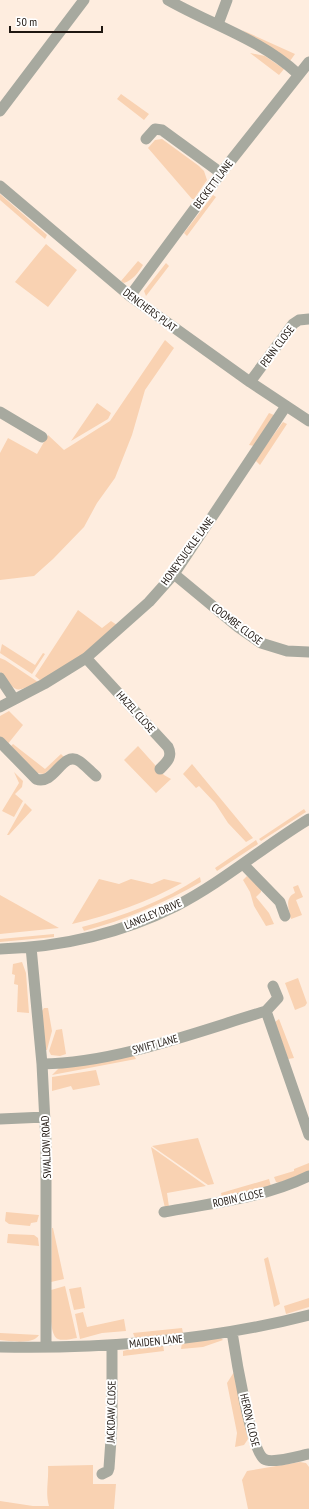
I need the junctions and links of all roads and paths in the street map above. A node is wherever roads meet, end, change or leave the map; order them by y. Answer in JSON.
{"nodes":[{"id":1,"x":84,"y":0,"type":"edge"},
{"id":2,"x":168,"y":0,"type":"edge"},
{"id":3,"x":227,"y":0,"type":"edge"},
{"id":4,"x":218,"y":24,"type":"junction"},
{"id":5,"x":309,"y":62,"type":"edge"},
{"id":6,"x":298,"y":74,"type":"junction"},
{"id":7,"x":0,"y":111,"type":"edge"},
{"id":8,"x":146,"y":139,"type":"dead end"},
{"id":9,"x":221,"y":173,"type":"junction"},
{"id":10,"x":0,"y":186,"type":"edge"},
{"id":11,"x":130,"y":296,"type":"junction"},
{"id":12,"x":309,"y":319,"type":"edge"},
{"id":13,"x":250,"y":382,"type":"junction"},
{"id":14,"x":286,"y":406,"type":"junction"},
{"id":15,"x":0,"y":412,"type":"edge"},
{"id":16,"x":309,"y":422,"type":"edge"},
{"id":17,"x":42,"y":437,"type":"dead end"},
{"id":18,"x":174,"y":574,"type":"junction"},
{"id":19,"x":309,"y":652,"type":"edge"},
{"id":20,"x":86,"y":658,"type":"junction"},
{"id":21,"x":0,"y":678,"type":"edge"},
{"id":22,"x":14,"y":699,"type":"junction"},
{"id":23,"x":0,"y":707,"type":"edge"},
{"id":24,"x":0,"y":742,"type":"edge"},
{"id":25,"x":160,"y":769,"type":"dead end"},
{"id":26,"x":96,"y":776,"type":"dead end"},
{"id":27,"x":309,"y":819,"type":"edge"},
{"id":28,"x":243,"y":864,"type":"junction"},
{"id":29,"x":286,"y":916,"type":"dead end"},
{"id":30,"x":31,"y":947,"type":"junction"},
{"id":31,"x":0,"y":949,"type":"edge"},
{"id":32,"x":273,"y":986,"type":"dead end"},
{"id":33,"x":266,"y":1011,"type":"junction"},
{"id":34,"x":42,"y":1064,"type":"junction"},
{"id":35,"x":45,"y":1117,"type":"junction"},
{"id":36,"x":0,"y":1119,"type":"edge"},
{"id":37,"x":309,"y":1133,"type":"edge"},
{"id":38,"x":309,"y":1176,"type":"edge"},
{"id":39,"x":164,"y":1212,"type":"dead end"},
{"id":40,"x":309,"y":1316,"type":"edge"},
{"id":41,"x":232,"y":1332,"type":"junction"},
{"id":42,"x":112,"y":1345,"type":"junction"},
{"id":43,"x":0,"y":1347,"type":"edge"},
{"id":44,"x":46,"y":1347,"type":"junction"},
{"id":45,"x":309,"y":1454,"type":"edge"},
{"id":46,"x":102,"y":1474,"type":"dead end"}],
"edges":[{"from":1,"to":7,"type":"street"},
{"from":2,"to":4,"type":"street"},
{"from":3,"to":4,"type":"street"},
{"from":4,"to":6,"type":"street"},
{"from":5,"to":6,"type":"street","name":"BECKETT LANE"},
{"from":6,"to":9,"type":"street","name":"BECKETT LANE"},
{"from":8,"to":9,"type":"street"},
{"from":9,"to":11,"type":"street","name":"BECKETT LANE"},
{"from":10,"to":11,"type":"street","name":"DENCHERS PLAT"},
{"from":11,"to":13,"type":"street","name":"DENCHERS PLAT"},
{"from":12,"to":13,"type":"street","name":"PENN CLOSE"},
{"from":13,"to":14,"type":"street","name":"DENCHERS PLAT"},
{"from":14,"to":16,"type":"street","name":"DENCHERS PLAT"},
{"from":14,"to":18,"type":"street","name":"HONEYSUCKLE LANE"},
{"from":15,"to":17,"type":"street"},
{"from":18,"to":19,"type":"street","name":"COOMBE CLOSE"},
{"from":18,"to":20,"type":"street","name":"HONEYSUCKLE LANE"},
{"from":20,"to":22,"type":"street","name":"HONEYSUCKLE LANE"},
{"from":20,"to":25,"type":"street","name":"HAZEL CLOSE"},
{"from":21,"to":22,"type":"street"},
{"from":22,"to":23,"type":"street","name":"HONEYSUCKLE LANE"},
{"from":24,"to":26,"type":"street"},
{"from":27,"to":28,"type":"street","name":"LANGLEY DRIVE"},
{"from":28,"to":29,"type":"street"},
{"from":28,"to":30,"type":"street","name":"LANGLEY DRIVE"},
{"from":30,"to":31,"type":"street","name":"LANGLEY DRIVE"},
{"from":30,"to":34,"type":"street","name":"SWALLOW ROAD"},
{"from":32,"to":33,"type":"street"},
{"from":33,"to":34,"type":"street","name":"SWIFT LANE"},
{"from":33,"to":37,"type":"street"},
{"from":34,"to":35,"type":"street","name":"SWALLOW ROAD"},
{"from":35,"to":36,"type":"street"},
{"from":35,"to":44,"type":"street","name":"SWALLOW ROAD"},
{"from":38,"to":39,"type":"street","name":"ROBIN CLOSE"},
{"from":40,"to":41,"type":"street","name":"MAIDEN LANE"},
{"from":41,"to":42,"type":"street","name":"MAIDEN LANE"},
{"from":41,"to":45,"type":"street","name":"HERON CLOSE"},
{"from":42,"to":44,"type":"street","name":"MAIDEN LANE"},
{"from":42,"to":46,"type":"street","name":"JACKDAW CLOSE"},
{"from":43,"to":44,"type":"street","name":"MAIDEN LANE"}]}
